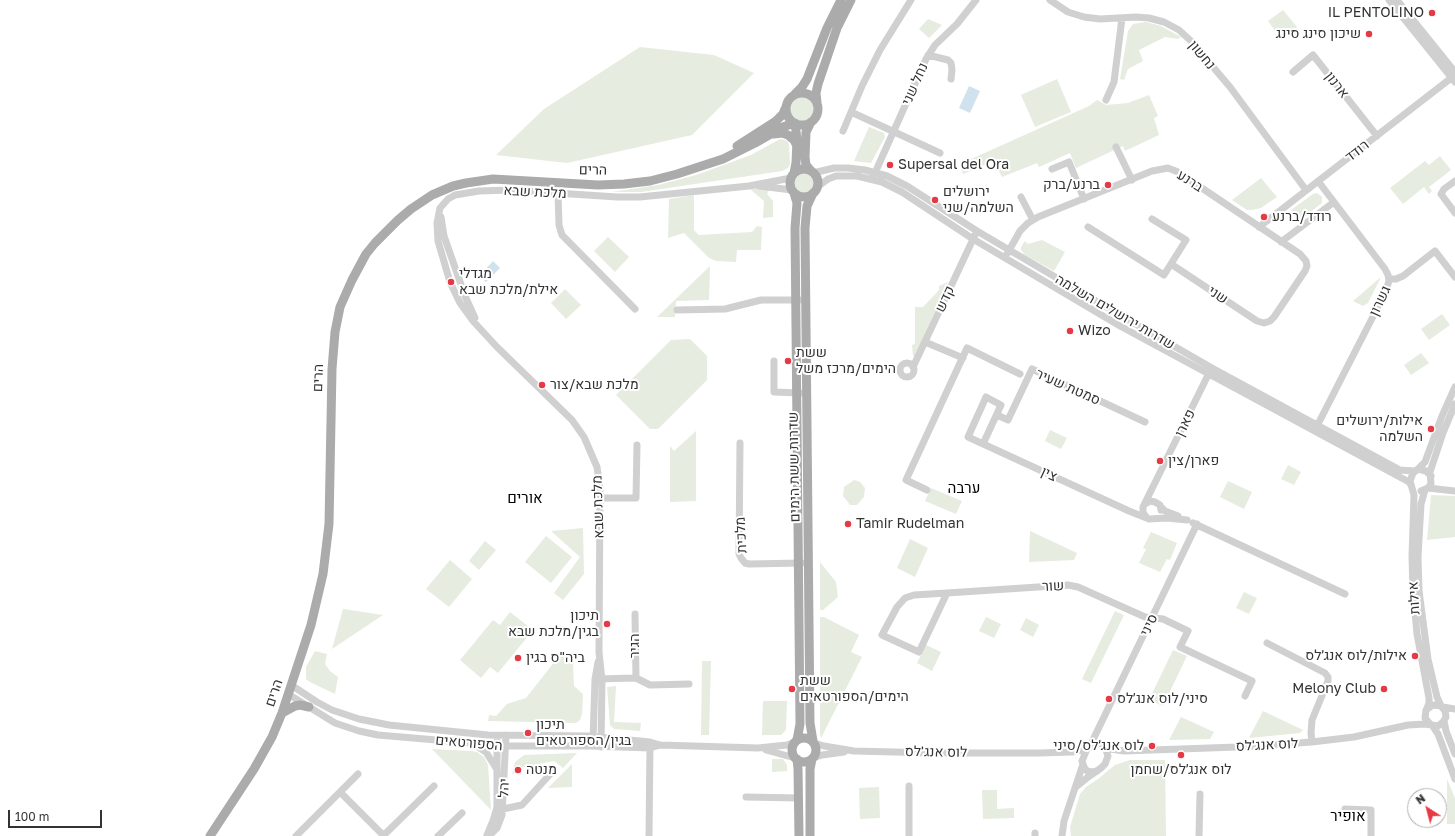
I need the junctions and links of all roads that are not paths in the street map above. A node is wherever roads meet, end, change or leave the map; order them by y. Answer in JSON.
{"nodes":[{"id":1,"x":841,"y":0,"type":"edge"},
{"id":2,"x":851,"y":0,"type":"edge"},
{"id":3,"x":911,"y":0,"type":"edge"},
{"id":4,"x":976,"y":0,"type":"edge"},
{"id":5,"x":1050,"y":0,"type":"edge"},
{"id":6,"x":1394,"y":1,"type":"edge"},
{"id":7,"x":1122,"y":18,"type":"junction"},
{"id":8,"x":928,"y":55,"type":"junction"},
{"id":9,"x":1293,"y":72,"type":"dead end"},
{"id":10,"x":1454,"y":77,"type":"edge"},
{"id":11,"x":951,"y":79,"type":"dead end"},
{"id":12,"x":795,"y":94,"type":"junction"},
{"id":13,"x":1106,"y":100,"type":"dead end"},
{"id":14,"x":817,"y":103,"type":"junction"},
{"id":15,"x":785,"y":109,"type":"junction"},
{"id":16,"x":851,"y":112,"type":"junction"},
{"id":17,"x":811,"y":122,"type":"junction"},
{"id":18,"x":794,"y":123,"type":"junction"},
{"id":19,"x":893,"y":131,"type":"junction"},
{"id":20,"x":843,"y":132,"type":"dead end"},
{"id":21,"x":770,"y":135,"type":"junction"},
{"id":22,"x":1377,"y":136,"type":"junction"},
{"id":23,"x":796,"y":144,"type":"junction"},
{"id":24,"x":1116,"y":147,"type":"dead end"},
{"id":25,"x":940,"y":153,"type":"dead end"},
{"id":26,"x":691,"y":169,"type":"junction"},
{"id":27,"x":1052,"y":169,"type":"dead end"},
{"id":28,"x":812,"y":172,"type":"junction"},
{"id":29,"x":793,"y":175,"type":"junction"},
{"id":30,"x":874,"y":176,"type":"junction"},
{"id":31,"x":1132,"y":180,"type":"junction"},
{"id":32,"x":1318,"y":181,"type":"junction"},
{"id":33,"x":1455,"y":181,"type":"edge"},
{"id":34,"x":749,"y":186,"type":"junction"},
{"id":35,"x":814,"y":190,"type":"junction"},
{"id":36,"x":1306,"y":190,"type":"junction"},
{"id":37,"x":793,"y":192,"type":"junction"},
{"id":38,"x":558,"y":193,"type":"junction"},
{"id":39,"x":1022,"y":197,"type":"dead end"},
{"id":40,"x":1084,"y":199,"type":"junction"},
{"id":41,"x":1334,"y":202,"type":"junction"},
{"id":42,"x":1455,"y":213,"type":"edge"},
{"id":43,"x":1152,"y":219,"type":"dead end"},
{"id":44,"x":1033,"y":220,"type":"junction"},
{"id":45,"x":1088,"y":227,"type":"dead end"},
{"id":46,"x":1259,"y":227,"type":"junction"},
{"id":47,"x":977,"y":231,"type":"junction"},
{"id":48,"x":973,"y":239,"type":"junction"},
{"id":49,"x":1281,"y":242,"type":"junction"},
{"id":50,"x":1010,"y":250,"type":"junction"},
{"id":51,"x":1006,"y":258,"type":"junction"},
{"id":52,"x":1171,"y":264,"type":"junction"},
{"id":53,"x":1455,"y":277,"type":"edge"},
{"id":54,"x":1389,"y":279,"type":"junction"},
{"id":55,"x":796,"y":300,"type":"junction"},
{"id":56,"x":806,"y":300,"type":"junction"},
{"id":57,"x":635,"y":309,"type":"dead end"},
{"id":58,"x":677,"y":310,"type":"dead end"},
{"id":59,"x":1266,"y":323,"type":"joint"},
{"id":60,"x":925,"y":342,"type":"junction"},
{"id":61,"x":963,"y":358,"type":"junction"},
{"id":62,"x":774,"y":361,"type":"dead end"},
{"id":63,"x":913,"y":367,"type":"dead end"},
{"id":64,"x":1210,"y":371,"type":"junction"},
{"id":65,"x":1020,"y":374,"type":"dead end"},
{"id":66,"x":1455,"y":387,"type":"edge"},
{"id":67,"x":797,"y":392,"type":"junction"},
{"id":68,"x":807,"y":393,"type":"junction"},
{"id":69,"x":1455,"y":404,"type":"edge"},
{"id":70,"x":997,"y":415,"type":"junction"},
{"id":71,"x":1145,"y":422,"type":"dead end"},
{"id":72,"x":1316,"y":428,"type":"junction"},
{"id":73,"x":740,"y":443,"type":"dead end"},
{"id":74,"x":983,"y":444,"type":"junction"},
{"id":75,"x":637,"y":445,"type":"dead end"},
{"id":76,"x":1416,"y":470,"type":"junction"},
{"id":77,"x":1431,"y":477,"type":"junction"},
{"id":78,"x":1157,"y":479,"type":"junction"},
{"id":79,"x":1411,"y":486,"type":"junction"},
{"id":80,"x":1427,"y":489,"type":"junction"},
{"id":81,"x":927,"y":490,"type":"dead end"},
{"id":82,"x":1446,"y":490,"type":"junction"},
{"id":83,"x":1455,"y":491,"type":"edge"},
{"id":84,"x":600,"y":498,"type":"junction"},
{"id":85,"x":1159,"y":505,"type":"junction"},
{"id":86,"x":1144,"y":506,"type":"junction"},
{"id":87,"x":1129,"y":511,"type":"junction"},
{"id":88,"x":1147,"y":518,"type":"junction"},
{"id":89,"x":1155,"y":519,"type":"junction"},
{"id":90,"x":1187,"y":520,"type":"junction"},
{"id":91,"x":1197,"y":524,"type":"junction"},
{"id":92,"x":798,"y":563,"type":"junction"},
{"id":93,"x":808,"y":564,"type":"junction"},
{"id":94,"x":947,"y":593,"type":"junction"},
{"id":95,"x":1345,"y":594,"type":"dead end"},
{"id":96,"x":635,"y":614,"type":"dead end"},
{"id":97,"x":1152,"y":618,"type":"junction"},
{"id":98,"x":1267,"y":643,"type":"dead end"},
{"id":99,"x":636,"y":678,"type":"junction"},
{"id":100,"x":599,"y":680,"type":"junction"},
{"id":101,"x":689,"y":684,"type":"dead end"},
{"id":102,"x":290,"y":689,"type":"junction"},
{"id":103,"x":1245,"y":696,"type":"dead end"},
{"id":104,"x":310,"y":707,"type":"junction"},
{"id":105,"x":1442,"y":707,"type":"junction"},
{"id":106,"x":1455,"y":709,"type":"edge"},
{"id":107,"x":1426,"y":710,"type":"junction"},
{"id":108,"x":1455,"y":712,"type":"edge"},
{"id":109,"x":282,"y":713,"type":"junction"},
{"id":110,"x":1445,"y":720,"type":"junction"},
{"id":111,"x":1101,"y":725,"type":"junction"},
{"id":112,"x":1408,"y":725,"type":"junction"},
{"id":113,"x":1431,"y":725,"type":"junction"},
{"id":114,"x":498,"y":735,"type":"junction"},
{"id":115,"x":506,"y":735,"type":"junction"},
{"id":116,"x":597,"y":737,"type":"junction"},
{"id":117,"x":796,"y":741,"type":"junction"},
{"id":118,"x":813,"y":742,"type":"junction"},
{"id":119,"x":1312,"y":742,"type":"junction"},
{"id":120,"x":471,"y":744,"type":"junction"},
{"id":121,"x":650,"y":745,"type":"junction"},
{"id":122,"x":497,"y":746,"type":"junction"},
{"id":123,"x":506,"y":746,"type":"junction"},
{"id":124,"x":593,"y":746,"type":"junction"},
{"id":125,"x":601,"y":746,"type":"junction"},
{"id":126,"x":1104,"y":746,"type":"junction"},
{"id":127,"x":758,"y":748,"type":"junction"},
{"id":128,"x":1088,"y":748,"type":"junction"},
{"id":129,"x":854,"y":750,"type":"junction"},
{"id":130,"x":1124,"y":751,"type":"junction"},
{"id":131,"x":1066,"y":752,"type":"junction"},
{"id":132,"x":1455,"y":754,"type":"edge"},
{"id":133,"x":812,"y":758,"type":"junction"},
{"id":134,"x":796,"y":759,"type":"junction"},
{"id":135,"x":1107,"y":761,"type":"junction"},
{"id":136,"x":1082,"y":762,"type":"junction"},
{"id":137,"x":497,"y":769,"type":"junction"},
{"id":138,"x":553,"y":771,"type":"dead end"},
{"id":139,"x":1097,"y":771,"type":"junction"},
{"id":140,"x":358,"y":774,"type":"dead end"},
{"id":141,"x":1455,"y":779,"type":"edge"},
{"id":142,"x":434,"y":786,"type":"dead end"},
{"id":143,"x":909,"y":786,"type":"dead end"},
{"id":144,"x":1076,"y":788,"type":"junction"},
{"id":145,"x":340,"y":792,"type":"junction"},
{"id":146,"x":1200,"y":794,"type":"dead end"},
{"id":147,"x":746,"y":797,"type":"dead end"},
{"id":148,"x":799,"y":798,"type":"junction"},
{"id":149,"x":1345,"y":809,"type":"dead end"},
{"id":150,"x":500,"y":810,"type":"junction"},
{"id":151,"x":462,"y":813,"type":"dead end"},
{"id":152,"x":210,"y":836,"type":"edge"},
{"id":153,"x":296,"y":836,"type":"edge"},
{"id":154,"x":383,"y":836,"type":"edge"},
{"id":155,"x":438,"y":836,"type":"edge"},
{"id":156,"x":487,"y":836,"type":"edge"},
{"id":157,"x":649,"y":836,"type":"edge"},
{"id":158,"x":799,"y":836,"type":"edge"},
{"id":159,"x":810,"y":836,"type":"edge"},
{"id":160,"x":909,"y":836,"type":"edge"},
{"id":161,"x":1062,"y":836,"type":"edge"},
{"id":162,"x":1199,"y":836,"type":"edge"},
{"id":163,"x":1371,"y":836,"type":"edge"}],
"edges":[{"from":1,"to":12,"type":"main road"},
{"from":2,"to":14,"type":"main road"},
{"from":3,"to":16,"type":"street"},
{"from":4,"to":8,"type":"street","name":"נחל שני"},
{"from":5,"to":7,"type":"street","name":"נחשון"},
{"from":6,"to":10,"type":"street"},
{"from":7,"to":13,"type":"street"},
{"from":7,"to":36,"type":"street","name":"נחשון"},
{"from":8,"to":11,"type":"street"},
{"from":8,"to":19,"type":"street","name":"נחל שני"},
{"from":9,"to":22,"type":"street","name":"ארנון"},
{"from":10,"to":22,"type":"street","name":"רודד"},
{"from":12,"to":14,"type":"main road"},
{"from":12,"to":15,"type":"main road"},
{"from":14,"to":17,"type":"main road"},
{"from":15,"to":18,"type":"main road"},
{"from":15,"to":26,"type":"main road","name":"הרים"},
{"from":16,"to":19,"type":"street"},
{"from":16,"to":20,"type":"street"},
{"from":17,"to":18,"type":"main road"},
{"from":17,"to":28,"type":"main road"},
{"from":18,"to":21,"type":"main road","name":"הרים"},
{"from":18,"to":23,"type":"main road"},
{"from":19,"to":25,"type":"street"},
{"from":19,"to":30,"type":"street","name":"נחל שני"},
{"from":21,"to":23,"type":"main road"},
{"from":21,"to":26,"type":"main road","name":"הרים"},
{"from":22,"to":32,"type":"street","name":"רודד"},
{"from":23,"to":29,"type":"main road"},
{"from":24,"to":31,"type":"street"},
{"from":26,"to":102,"type":"main road","name":"הרים"},
{"from":27,"to":40,"type":"street"},
{"from":28,"to":29,"type":"main road"},
{"from":28,"to":30,"type":"street","name":"שדרות ירושלים השלמה"},
{"from":28,"to":35,"type":"main road"},
{"from":29,"to":34,"type":"street","name":"מלכת שבא"},
{"from":29,"to":37,"type":"main road"},
{"from":30,"to":35,"type":"street","name":"שדרות ירושלים השלמה"},
{"from":30,"to":47,"type":"street","name":"שדרות ירושלים השלמה"},
{"from":30,"to":48,"type":"street","name":"שדרות ירושלים השלמה"},
{"from":31,"to":40,"type":"street","name":"ברנע"},
{"from":31,"to":46,"type":"street","name":"ברנע"},
{"from":32,"to":36,"type":"street","name":"רודד"},
{"from":32,"to":41,"type":"street","name":"גשרון"},
{"from":33,"to":42,"type":"street"},
{"from":34,"to":37,"type":"street","name":"מלכת שבא"},
{"from":34,"to":38,"type":"street","name":"מלכת שבא"},
{"from":35,"to":37,"type":"main road"},
{"from":35,"to":56,"type":"main road","name":"שדרות ששת הימים"},
{"from":36,"to":46,"type":"street","name":"רודד"},
{"from":37,"to":55,"type":"main road","name":"שדרות ששת הימים"},
{"from":38,"to":57,"type":"street"},
{"from":38,"to":84,"type":"street","name":"מלכת שבא"},
{"from":39,"to":44,"type":"street"},
{"from":40,"to":44,"type":"street","name":"ברנע"},
{"from":41,"to":49,"type":"street"},
{"from":41,"to":54,"type":"street","name":"גשרון"},
{"from":43,"to":52,"type":"street"},
{"from":44,"to":50,"type":"street","name":"ברנע"},
{"from":45,"to":52,"type":"street"},
{"from":46,"to":49,"type":"street","name":"ברנע"},
{"from":47,"to":48,"type":"street","name":"קדש"},
{"from":47,"to":50,"type":"street","name":"שדרות ירושלים השלמה"},
{"from":48,"to":51,"type":"street","name":"שדרות ירושלים השלמה"},
{"from":48,"to":60,"type":"street","name":"קדש"},
{"from":49,"to":59,"type":"street","name":"ברנע"},
{"from":50,"to":51,"type":"street","name":"ברנע"},
{"from":50,"to":64,"type":"street","name":"שדרות ירושלים השלמה"},
{"from":51,"to":64,"type":"street","name":"שדרות ירושלים השלמה"},
{"from":52,"to":59,"type":"street","name":"שני"},
{"from":53,"to":54,"type":"street"},
{"from":54,"to":72,"type":"street","name":"גשרון"},
{"from":55,"to":56,"type":"street"},
{"from":55,"to":58,"type":"street"},
{"from":55,"to":67,"type":"main road","name":"שדרות ששת הימים"},
{"from":56,"to":68,"type":"main road","name":"שדרות ששת הימים"},
{"from":60,"to":61,"type":"street"},
{"from":60,"to":63,"type":"street","name":"קדש"},
{"from":61,"to":65,"type":"street"},
{"from":61,"to":81,"type":"street"},
{"from":62,"to":67,"type":"street"},
{"from":64,"to":72,"type":"street","name":"שדרות ירושלים השלמה"},
{"from":64,"to":78,"type":"street","name":"פארן"},
{"from":66,"to":76,"type":"street"},
{"from":67,"to":68,"type":"street"},
{"from":67,"to":92,"type":"main road","name":"שדרות ששת הימים"},
{"from":68,"to":93,"type":"main road","name":"שדרות ששת הימים"},
{"from":69,"to":77,"type":"street"},
{"from":70,"to":71,"type":"street","name":"סמטת שעיר"},
{"from":70,"to":74,"type":"street"},
{"from":70,"to":74,"type":"street","name":"צין"},
{"from":72,"to":76,"type":"street","name":"שדרות ירושלים השלמה"},
{"from":72,"to":79,"type":"street","name":"שדרות ירושלים השלמה"},
{"from":73,"to":92,"type":"street","name":"מלכית"},
{"from":74,"to":87,"type":"street","name":"צין"},
{"from":75,"to":84,"type":"street"},
{"from":76,"to":77,"type":"street"},
{"from":76,"to":79,"type":"street"},
{"from":77,"to":80,"type":"street"},
{"from":77,"to":82,"type":"street"},
{"from":78,"to":85,"type":"street","name":"פארן"},
{"from":78,"to":86,"type":"street","name":"פארן"},
{"from":79,"to":80,"type":"street"},
{"from":79,"to":107,"type":"street","name":"אילות"},
{"from":80,"to":82,"type":"street"},
{"from":80,"to":105,"type":"street","name":"אילות"},
{"from":82,"to":83,"type":"street"},
{"from":84,"to":100,"type":"street","name":"מלכת שבא"},
{"from":85,"to":86,"type":"street"},
{"from":85,"to":89,"type":"street"},
{"from":85,"to":90,"type":"street"},
{"from":86,"to":87,"type":"street"},
{"from":86,"to":88,"type":"street"},
{"from":87,"to":88,"type":"street","name":"צין"},
{"from":88,"to":89,"type":"street"},
{"from":89,"to":90,"type":"street"},
{"from":90,"to":91,"type":"street"},
{"from":91,"to":95,"type":"street"},
{"from":91,"to":97,"type":"street","name":"סיני"},
{"from":92,"to":93,"type":"street","name":"מלכית"},
{"from":92,"to":117,"type":"main road","name":"שדרות ששת הימים"},
{"from":93,"to":118,"type":"main road","name":"שדרות ששת הימים"},
{"from":94,"to":94,"type":"street","name":"שור"},
{"from":94,"to":97,"type":"street","name":"שור"},
{"from":96,"to":99,"type":"street","name":"הגיר"},
{"from":97,"to":103,"type":"street","name":"שור"},
{"from":97,"to":111,"type":"street","name":"סיני"},
{"from":98,"to":119,"type":"street"},
{"from":99,"to":100,"type":"street"},
{"from":99,"to":101,"type":"street"},
{"from":100,"to":116,"type":"street","name":"מלכת שבא"},
{"from":102,"to":104,"type":"street","name":"הספורטאים"},
{"from":102,"to":109,"type":"main road","name":"הרים"},
{"from":102,"to":114,"type":"street","name":"הספורטאים"},
{"from":104,"to":109,"type":"main road"},
{"from":104,"to":120,"type":"street","name":"הספורטאים"},
{"from":105,"to":106,"type":"street"},
{"from":105,"to":107,"type":"street"},
{"from":105,"to":110,"type":"street"},
{"from":107,"to":112,"type":"street","name":"לוס אנג'לס"},
{"from":107,"to":113,"type":"street"},
{"from":108,"to":110,"type":"street"},
{"from":109,"to":152,"type":"main road","name":"הרים"},
{"from":110,"to":113,"type":"street"},
{"from":110,"to":132,"type":"street"},
{"from":111,"to":126,"type":"street"},
{"from":111,"to":128,"type":"street","name":"סיני"},
{"from":112,"to":113,"type":"street","name":"לוס אנג'לס"},
{"from":112,"to":119,"type":"street","name":"לוס אנג'לס"},
{"from":113,"to":141,"type":"street"},
{"from":114,"to":115,"type":"street","name":"הספורטאים"},
{"from":114,"to":122,"type":"street","name":"יהל"},
{"from":115,"to":116,"type":"street","name":"הספורטאים"},
{"from":115,"to":123,"type":"street","name":"יהל"},
{"from":116,"to":121,"type":"street","name":"הספורטאים"},
{"from":116,"to":124,"type":"street","name":"מלכת שבא"},
{"from":116,"to":125,"type":"street","name":"מלכת שבא"},
{"from":117,"to":118,"type":"main road"},
{"from":117,"to":127,"type":"street","name":"הספורטאים"},
{"from":117,"to":134,"type":"main road"},
{"from":118,"to":129,"type":"street","name":"לוס אנג'לס"},
{"from":118,"to":133,"type":"main road"},
{"from":119,"to":130,"type":"street","name":"לוס אנג'לס"},
{"from":120,"to":122,"type":"street","name":"הספורטאים"},
{"from":120,"to":137,"type":"street"},
{"from":121,"to":125,"type":"street","name":"הספורטאים"},
{"from":121,"to":127,"type":"street","name":"הספורטאים"},
{"from":121,"to":157,"type":"street"},
{"from":122,"to":123,"type":"street","name":"הספורטאים"},
{"from":122,"to":137,"type":"street","name":"יהל"},
{"from":123,"to":124,"type":"street","name":"הספורטאים"},
{"from":123,"to":150,"type":"street","name":"יהל"},
{"from":124,"to":125,"type":"street","name":"הספורטאים"},
{"from":126,"to":128,"type":"street"},
{"from":126,"to":130,"type":"street","name":"לוס אנג'לס"},
{"from":126,"to":135,"type":"street"},
{"from":127,"to":134,"type":"street","name":"הספורטאים"},
{"from":128,"to":131,"type":"street","name":"לוס אנג'לס"},
{"from":128,"to":136,"type":"street"},
{"from":129,"to":131,"type":"street","name":"לוס אנג'לס"},
{"from":129,"to":133,"type":"street","name":"לוס אנג'לס"},
{"from":130,"to":135,"type":"street","name":"לוס אנג'לס"},
{"from":131,"to":136,"type":"street"},
{"from":133,"to":134,"type":"main road"},
{"from":133,"to":159,"type":"main road"},
{"from":134,"to":148,"type":"main road"},
{"from":135,"to":139,"type":"street"},
{"from":136,"to":139,"type":"street"},
{"from":136,"to":144,"type":"street"},
{"from":137,"to":150,"type":"street","name":"יהל"},
{"from":138,"to":150,"type":"street"},
{"from":139,"to":144,"type":"street"},
{"from":140,"to":145,"type":"street"},
{"from":142,"to":154,"type":"street"},
{"from":143,"to":160,"type":"street"},
{"from":144,"to":161,"type":"street"},
{"from":145,"to":153,"type":"street"},
{"from":145,"to":154,"type":"street"},
{"from":146,"to":162,"type":"street"},
{"from":147,"to":148,"type":"street"},
{"from":148,"to":158,"type":"main road"},
{"from":149,"to":163,"type":"street"},
{"from":150,"to":156,"type":"street","name":"יהל"},
{"from":151,"to":155,"type":"street"}]}
